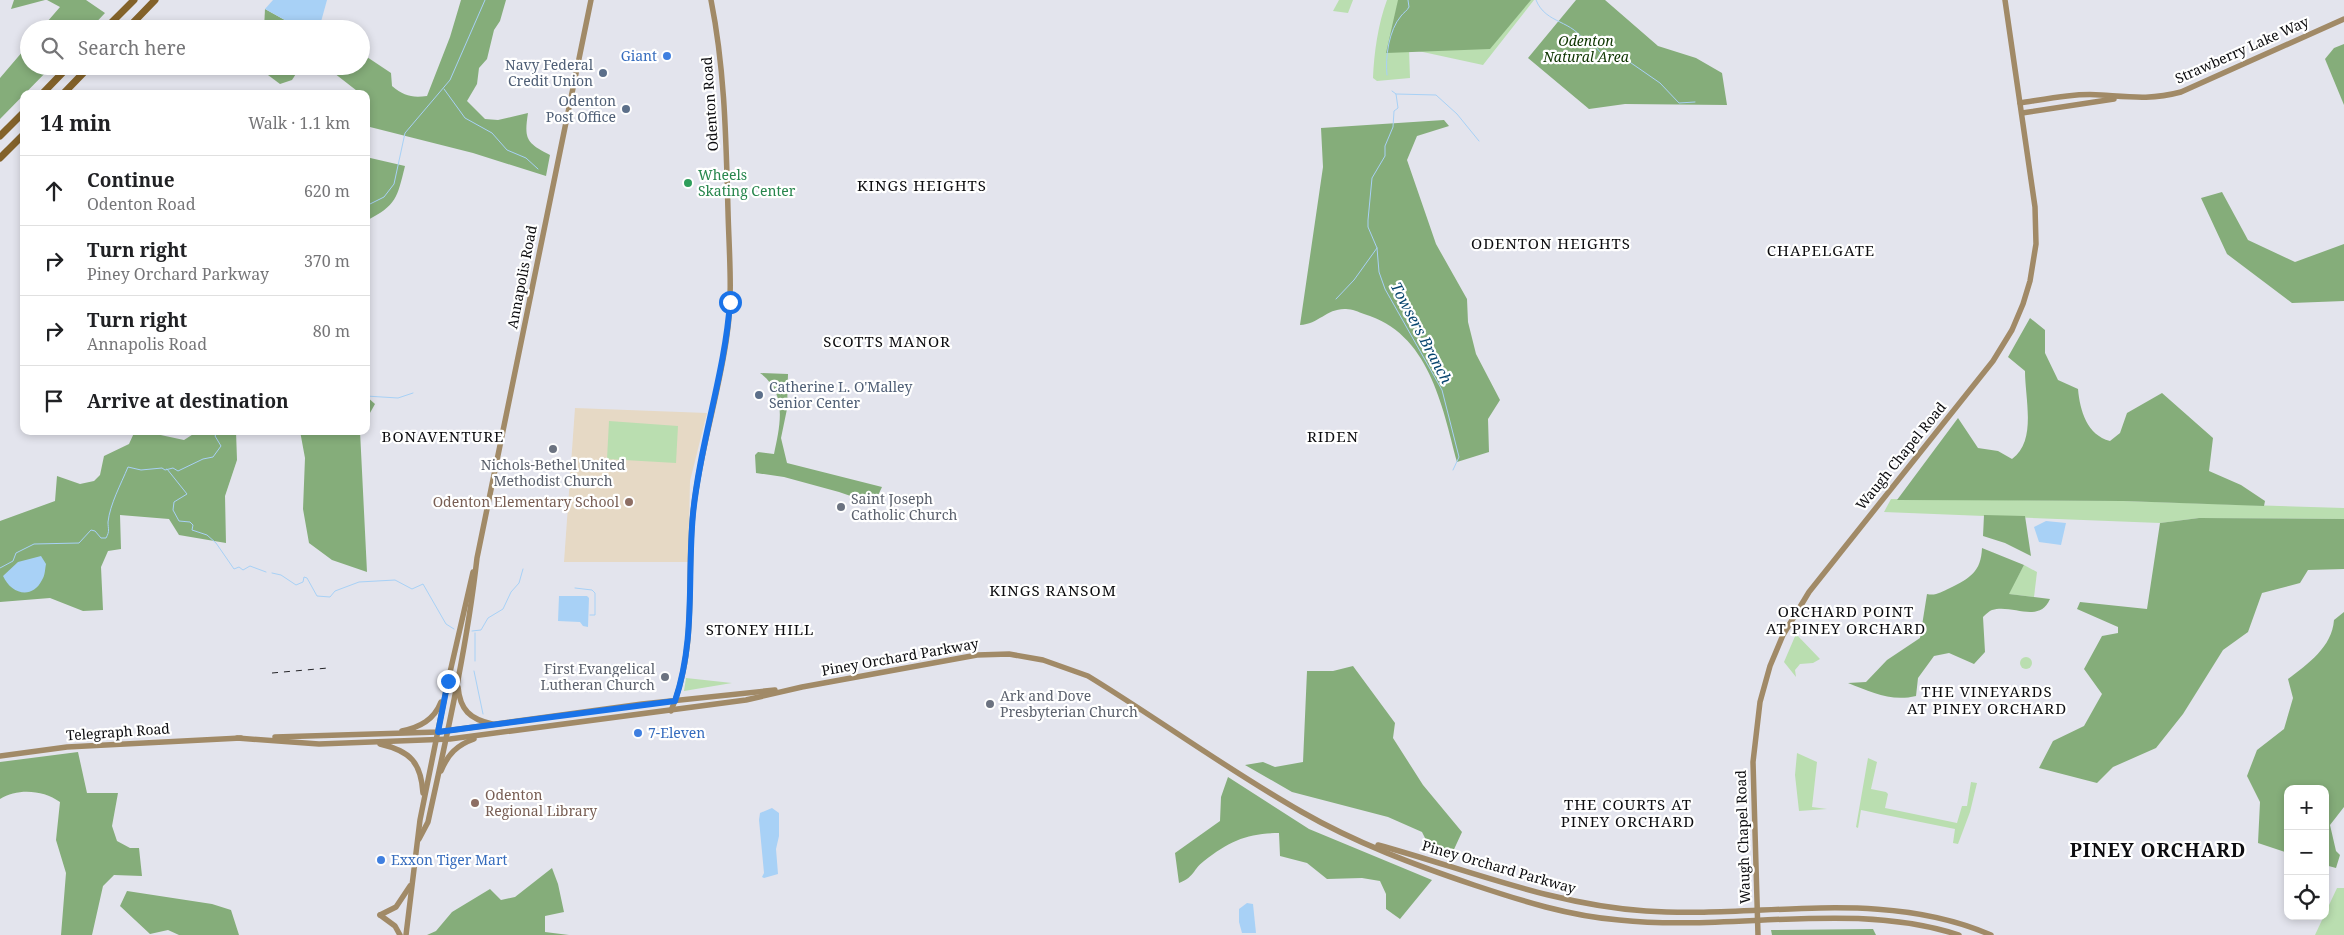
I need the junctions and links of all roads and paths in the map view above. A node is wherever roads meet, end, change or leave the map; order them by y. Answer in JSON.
{"nodes":[{"id":1,"x":134,"y":0,"type":"edge"},
{"id":2,"x":155,"y":0,"type":"edge"},
{"id":3,"x":591,"y":0,"type":"edge"},
{"id":4,"x":711,"y":0,"type":"edge"},
{"id":5,"x":2005,"y":0,"type":"edge"},
{"id":6,"x":2344,"y":19,"type":"edge"},
{"id":7,"x":114,"y":20,"type":"edge"},
{"id":8,"x":136,"y":20,"type":"edge"},
{"id":9,"x":60,"y":75,"type":"edge"},
{"id":10,"x":81,"y":75,"type":"edge"},
{"id":11,"x":46,"y":90,"type":"edge"},
{"id":12,"x":67,"y":90,"type":"edge"},
{"id":13,"x":2119,"y":98,"type":"junction"},
{"id":14,"x":2020,"y":103,"type":"junction"},
{"id":15,"x":2022,"y":113,"type":"junction"},
{"id":16,"x":20,"y":116,"type":"edge"},
{"id":17,"x":0,"y":136,"type":"edge"},
{"id":18,"x":20,"y":138,"type":"edge"},
{"id":19,"x":0,"y":158,"type":"edge"},
{"id":20,"x":477,"y":558,"type":"junction"},
{"id":21,"x":448,"y":681,"type":"junction"},
{"id":22,"x":457,"y":682,"type":"junction"},
{"id":23,"x":787,"y":690,"type":"junction"},
{"id":24,"x":675,"y":701,"type":"junction"},
{"id":25,"x":671,"y":711,"type":"junction"},
{"id":26,"x":499,"y":725,"type":"junction"},
{"id":27,"x":446,"y":731,"type":"junction"},
{"id":28,"x":438,"y":732,"type":"junction"},
{"id":29,"x":388,"y":734,"type":"junction"},
{"id":30,"x":486,"y":735,"type":"junction"},
{"id":31,"x":237,"y":738,"type":"junction"},
{"id":32,"x":436,"y":740,"type":"junction"},
{"id":33,"x":444,"y":740,"type":"junction"},
{"id":34,"x":370,"y":742,"type":"junction"},
{"id":35,"x":0,"y":756,"type":"edge"},
{"id":36,"x":436,"y":782,"type":"junction"},
{"id":37,"x":424,"y":801,"type":"junction"},
{"id":38,"x":420,"y":839,"type":"junction"},
{"id":39,"x":1359,"y":840,"type":"junction"},
{"id":40,"x":411,"y":884,"type":"junction"},
{"id":41,"x":1758,"y":910,"type":"junction"},
{"id":42,"x":1758,"y":921,"type":"junction"},
{"id":43,"x":400,"y":935,"type":"edge"},
{"id":44,"x":406,"y":935,"type":"edge"},
{"id":45,"x":1758,"y":935,"type":"edge"},
{"id":46,"x":1959,"y":935,"type":"edge"},
{"id":47,"x":1991,"y":935,"type":"edge"}],
"edges":[{"from":1,"to":7,"type":"highway"},
{"from":2,"to":8,"type":"highway"},
{"from":3,"to":20,"type":"main road","name":"Annapolis Road"},
{"from":4,"to":24,"type":"main road","name":"Odenton Road"},
{"from":5,"to":14,"type":"main road","name":"Waugh Chapel Road"},
{"from":6,"to":13,"type":"main road","name":"Strawberry Lake Way"},
{"from":9,"to":11,"type":"highway"},
{"from":10,"to":12,"type":"highway"},
{"from":13,"to":14,"type":"main road","name":"Strawberry Lake Way"},
{"from":13,"to":15,"type":"main road","name":"Strawberry Lake Way"},
{"from":14,"to":15,"type":"main road","name":"Waugh Chapel Road"},
{"from":15,"to":41,"type":"main road","name":"Waugh Chapel Road"},
{"from":16,"to":17,"type":"highway"},
{"from":18,"to":19,"type":"highway"},
{"from":20,"to":21,"type":"main road","name":"Annapolis Road"},
{"from":20,"to":22,"type":"main road","name":"Annapolis Road"},
{"from":21,"to":28,"type":"main road","name":"Annapolis Road"},
{"from":21,"to":29,"type":"main road"},
{"from":22,"to":26,"type":"main road"},
{"from":22,"to":27,"type":"main road","name":"Annapolis Road"},
{"from":23,"to":24,"type":"main road","name":"Piney Orchard Parkway"},
{"from":23,"to":25,"type":"main road","name":"Piney Orchard Parkway"},
{"from":23,"to":39,"type":"main road","name":"Piney Orchard Parkway"},
{"from":24,"to":25,"type":"main road","name":"Odenton Road"},
{"from":24,"to":26,"type":"main road","name":"Piney Orchard Parkway"},
{"from":25,"to":30,"type":"main road","name":"Piney Orchard Parkway"},
{"from":26,"to":27,"type":"main road","name":"Piney Orchard Parkway"},
{"from":27,"to":28,"type":"main road","name":"Telegraph Road"},
{"from":27,"to":33,"type":"main road","name":"Annapolis Road"},
{"from":28,"to":29,"type":"main road","name":"Telegraph Road"},
{"from":28,"to":32,"type":"main road","name":"Annapolis Road"},
{"from":29,"to":31,"type":"main road","name":"Telegraph Road"},
{"from":30,"to":33,"type":"main road","name":"Piney Orchard Parkway"},
{"from":30,"to":36,"type":"main road"},
{"from":31,"to":34,"type":"main road","name":"Telegraph Road"},
{"from":31,"to":35,"type":"main road","name":"Telegraph Road"},
{"from":32,"to":33,"type":"main road","name":"Telegraph Road"},
{"from":32,"to":34,"type":"main road","name":"Telegraph Road"},
{"from":32,"to":37,"type":"main road","name":"Annapolis Road"},
{"from":33,"to":36,"type":"main road","name":"Annapolis Road"},
{"from":34,"to":37,"type":"main road"},
{"from":36,"to":38,"type":"main road","name":"Annapolis Road"},
{"from":37,"to":38,"type":"main road","name":"Annapolis Road"},
{"from":38,"to":40,"type":"main road","name":"Annapolis Road"},
{"from":39,"to":41,"type":"main road","name":"Piney Orchard Parkway"},
{"from":39,"to":42,"type":"main road","name":"Piney Orchard Parkway"},
{"from":40,"to":43,"type":"main road"},
{"from":40,"to":44,"type":"main road","name":"Annapolis Road"},
{"from":41,"to":42,"type":"main road","name":"Waugh Chapel Road"},
{"from":41,"to":47,"type":"main road","name":"Piney Orchard Parkway"},
{"from":42,"to":45,"type":"main road","name":"Waugh Chapel Road"},
{"from":42,"to":46,"type":"main road","name":"Piney Orchard Parkway"}]}
